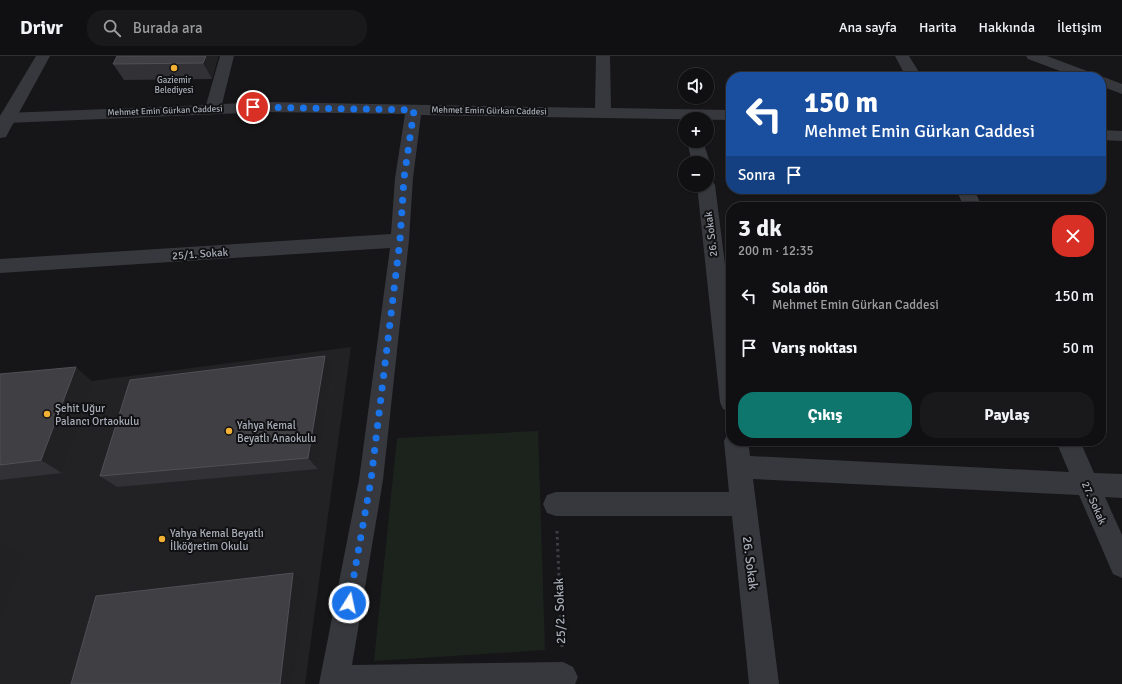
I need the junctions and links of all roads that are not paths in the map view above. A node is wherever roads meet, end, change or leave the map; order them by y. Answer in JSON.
{"nodes":[{"id":1,"x":43,"y":56,"type":"edge"},
{"id":2,"x":227,"y":56,"type":"edge"},
{"id":3,"x":603,"y":56,"type":"edge"},
{"id":4,"x":902,"y":56,"type":"edge"},
{"id":5,"x":1033,"y":56,"type":"edge"},
{"id":6,"x":911,"y":72,"type":"edge"},
{"id":7,"x":1076,"y":72,"type":"edge"},
{"id":8,"x":1106,"y":83,"type":"edge"},
{"id":9,"x":1122,"y":89,"type":"edge"},
{"id":10,"x":213,"y":109,"type":"junction"},
{"id":11,"x":414,"y":110,"type":"junction"},
{"id":12,"x":603,"y":113,"type":"junction"},
{"id":13,"x":714,"y":115,"type":"edge"},
{"id":14,"x":726,"y":115,"type":"edge"},
{"id":15,"x":678,"y":116,"type":"edge"},
{"id":16,"x":2,"y":126,"type":"edge"},
{"id":17,"x":1106,"y":135,"type":"edge"},
{"id":18,"x":1122,"y":136,"type":"edge"},
{"id":19,"x":707,"y":192,"type":"edge"},
{"id":20,"x":400,"y":240,"type":"junction"},
{"id":21,"x":0,"y":266,"type":"edge"},
{"id":22,"x":726,"y":359,"type":"edge"},
{"id":23,"x":737,"y":446,"type":"edge"},
{"id":24,"x":1070,"y":446,"type":"edge"},
{"id":25,"x":739,"y":467,"type":"junction"},
{"id":26,"x":1085,"y":484,"type":"junction"},
{"id":27,"x":1122,"y":486,"type":"edge"},
{"id":28,"x":556,"y":504,"type":"road end"},
{"id":29,"x":742,"y":504,"type":"junction"},
{"id":30,"x":1122,"y":565,"type":"edge"},
{"id":31,"x":563,"y":677,"type":"road end"},
{"id":32,"x":334,"y":682,"type":"edge"},
{"id":33,"x":764,"y":684,"type":"edge"}],
"edges":[{"from":1,"to":16,"type":"street"},
{"from":2,"to":10,"type":"street"},
{"from":3,"to":12,"type":"street"},
{"from":4,"to":6,"type":"street"},
{"from":5,"to":7,"type":"street"},
{"from":8,"to":9,"type":"street"},
{"from":10,"to":11,"type":"street","name":"Mehmet Emin Gürkan Caddesi"},
{"from":10,"to":16,"type":"street","name":"Mehmet Emin Gürkan Caddesi"},
{"from":11,"to":12,"type":"street","name":"Mehmet Emin Gürkan Caddesi"},
{"from":11,"to":20,"type":"street"},
{"from":12,"to":15,"type":"street","name":"Mehmet Emin Gürkan Caddesi"},
{"from":13,"to":14,"type":"street","name":"Mehmet Emin Gürkan Caddesi"},
{"from":17,"to":18,"type":"street"},
{"from":19,"to":22,"type":"street","name":"26. Sokak"},
{"from":20,"to":21,"type":"street","name":"25/1. Sokak"},
{"from":20,"to":32,"type":"street"},
{"from":23,"to":25,"type":"street","name":"26. Sokak"},
{"from":24,"to":26,"type":"street","name":"27. Sokak"},
{"from":25,"to":26,"type":"street"},
{"from":25,"to":29,"type":"street","name":"26. Sokak"},
{"from":26,"to":27,"type":"street"},
{"from":26,"to":30,"type":"street","name":"27. Sokak"},
{"from":28,"to":29,"type":"street"},
{"from":29,"to":33,"type":"street","name":"26. Sokak"},
{"from":31,"to":32,"type":"street"}]}
